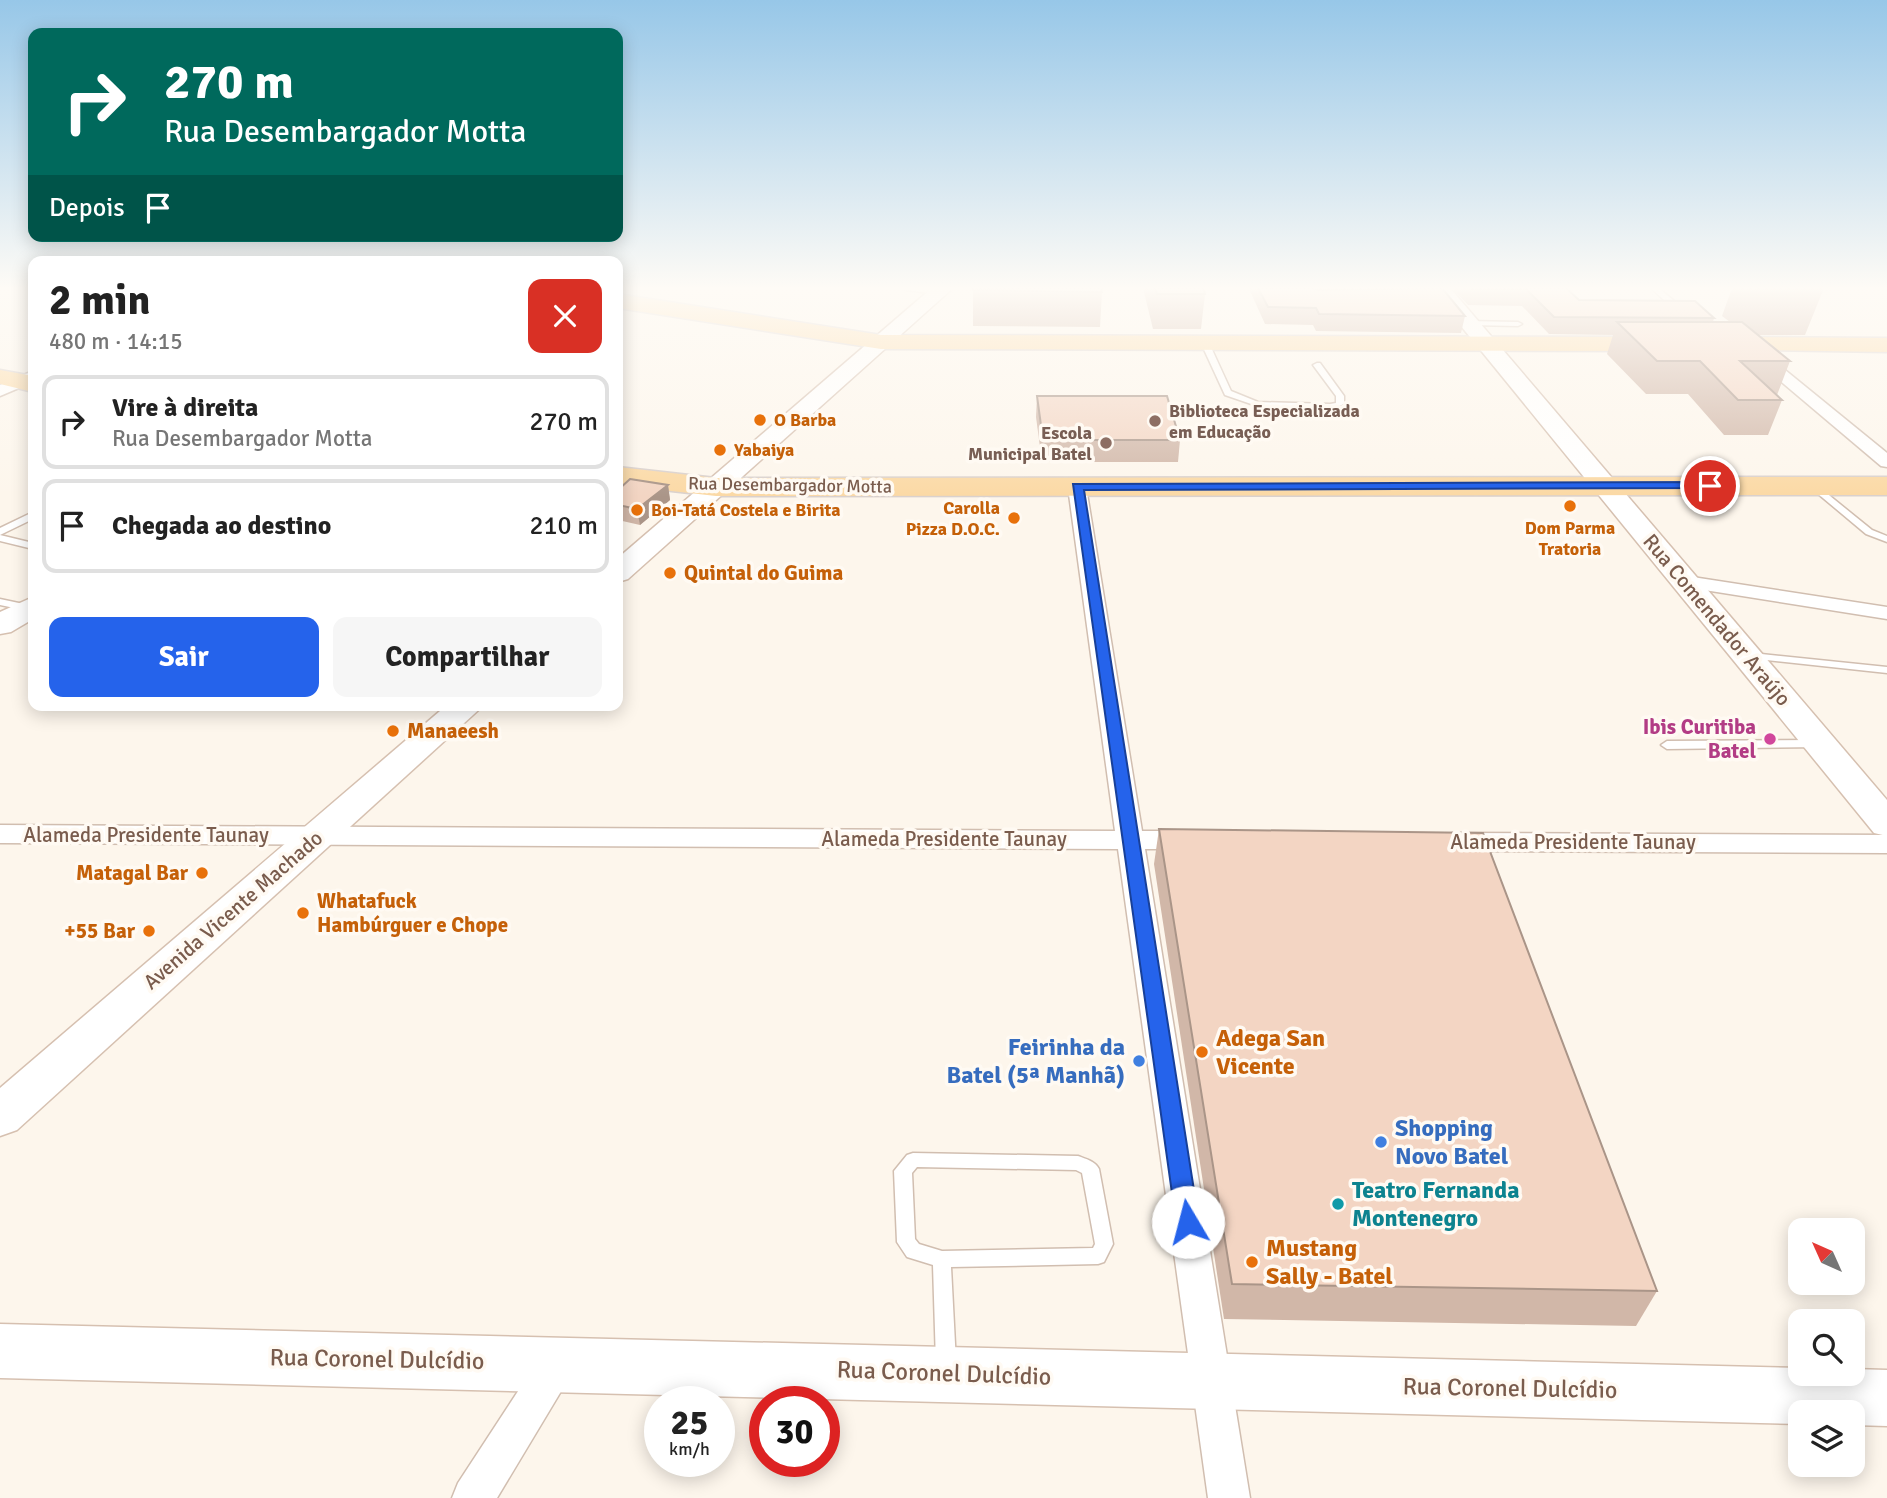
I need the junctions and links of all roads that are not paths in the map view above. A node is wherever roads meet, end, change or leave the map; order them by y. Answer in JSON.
{"nodes":[{"id":1,"x":863,"y":358,"type":"edge"},
{"id":2,"x":1212,"y":358,"type":"edge"},
{"id":3,"x":1498,"y":358,"type":"edge"},
{"id":4,"x":1761,"y":358,"type":"edge"},
{"id":5,"x":1317,"y":365,"type":"dead end"},
{"id":6,"x":1887,"y":462,"type":"edge"},
{"id":7,"x":623,"y":477,"type":"edge"},
{"id":8,"x":1605,"y":486,"type":"junction"},
{"id":9,"x":1814,"y":486,"type":"junction"},
{"id":10,"x":1887,"y":486,"type":"edge"},
{"id":11,"x":716,"y":487,"type":"junction"},
{"id":12,"x":1077,"y":487,"type":"junction"},
{"id":13,"x":28,"y":518,"type":"edge"},
{"id":14,"x":0,"y":533,"type":"edge"},
{"id":15,"x":0,"y":538,"type":"edge"},
{"id":16,"x":1887,"y":539,"type":"edge"},
{"id":17,"x":28,"y":545,"type":"edge"},
{"id":18,"x":623,"y":569,"type":"edge"},
{"id":19,"x":1686,"y":582,"type":"junction"},
{"id":20,"x":21,"y":605,"type":"edge"},
{"id":21,"x":1887,"y":612,"type":"edge"},
{"id":22,"x":0,"y":625,"type":"edge"},
{"id":23,"x":1747,"y":656,"type":"junction"},
{"id":24,"x":1887,"y":670,"type":"edge"},
{"id":25,"x":460,"y":711,"type":"edge"},
{"id":26,"x":1821,"y":744,"type":"junction"},
{"id":27,"x":1667,"y":745,"type":"dead end"},
{"id":28,"x":1887,"y":824,"type":"edge"},
{"id":29,"x":0,"y":834,"type":"edge"},
{"id":30,"x":318,"y":836,"type":"junction"},
{"id":31,"x":1130,"y":840,"type":"junction"},
{"id":32,"x":1214,"y":841,"type":"edge"},
{"id":33,"x":1423,"y":842,"type":"edge"},
{"id":34,"x":1887,"y":844,"type":"edge"},
{"id":35,"x":0,"y":1116,"type":"edge"},
{"id":36,"x":942,"y":1259,"type":"junction"},
{"id":37,"x":0,"y":1351,"type":"edge"},
{"id":38,"x":560,"y":1363,"type":"junction"},
{"id":39,"x":947,"y":1373,"type":"junction"},
{"id":40,"x":1212,"y":1380,"type":"junction"},
{"id":41,"x":1887,"y":1398,"type":"edge"},
{"id":42,"x":473,"y":1498,"type":"edge"},
{"id":43,"x":1229,"y":1498,"type":"edge"}],
"edges":[{"from":1,"to":11,"type":"street"},
{"from":2,"to":5,"type":"lane"},
{"from":3,"to":8,"type":"street","name":"Rua Comendador Araújo"},
{"from":4,"to":6,"type":"street"},
{"from":7,"to":11,"type":"main road","name":"Rua Desembargador Motta"},
{"from":8,"to":9,"type":"main road","name":"Rua Desembargador Motta"},
{"from":8,"to":12,"type":"main road","name":"Rua Desembargador Motta"},
{"from":8,"to":19,"type":"street","name":"Rua Comendador Araújo"},
{"from":9,"to":10,"type":"main road","name":"Rua Desembargador Motta"},
{"from":9,"to":16,"type":"lane"},
{"from":11,"to":12,"type":"main road","name":"Rua Desembargador Motta"},
{"from":11,"to":18,"type":"street"},
{"from":12,"to":31,"type":"street"},
{"from":13,"to":14,"type":"lane"},
{"from":15,"to":17,"type":"lane"},
{"from":19,"to":21,"type":"street"},
{"from":19,"to":23,"type":"street","name":"Rua Comendador Araújo"},
{"from":20,"to":22,"type":"street"},
{"from":23,"to":24,"type":"lane"},
{"from":23,"to":26,"type":"street","name":"Rua Comendador Araújo"},
{"from":25,"to":30,"type":"street","name":"Avenida Vicente Machado"},
{"from":26,"to":27,"type":"lane"},
{"from":26,"to":28,"type":"street","name":"Rua Comendador Araújo"},
{"from":29,"to":30,"type":"street","name":"Alameda Presidente Taunay"},
{"from":30,"to":31,"type":"street","name":"Alameda Presidente Taunay"},
{"from":30,"to":35,"type":"street","name":"Avenida Vicente Machado"},
{"from":31,"to":32,"type":"street","name":"Alameda Presidente Taunay"},
{"from":31,"to":40,"type":"street"},
{"from":33,"to":34,"type":"street","name":"Alameda Presidente Taunay"},
{"from":36,"to":36,"type":"lane"},
{"from":36,"to":39,"type":"lane"},
{"from":37,"to":38,"type":"street","name":"Rua Coronel Dulcídio"},
{"from":38,"to":39,"type":"street","name":"Rua Coronel Dulcídio"},
{"from":38,"to":42,"type":"street"},
{"from":39,"to":40,"type":"street","name":"Rua Coronel Dulcídio"},
{"from":40,"to":41,"type":"street","name":"Rua Coronel Dulcídio"},
{"from":40,"to":43,"type":"street"}]}
